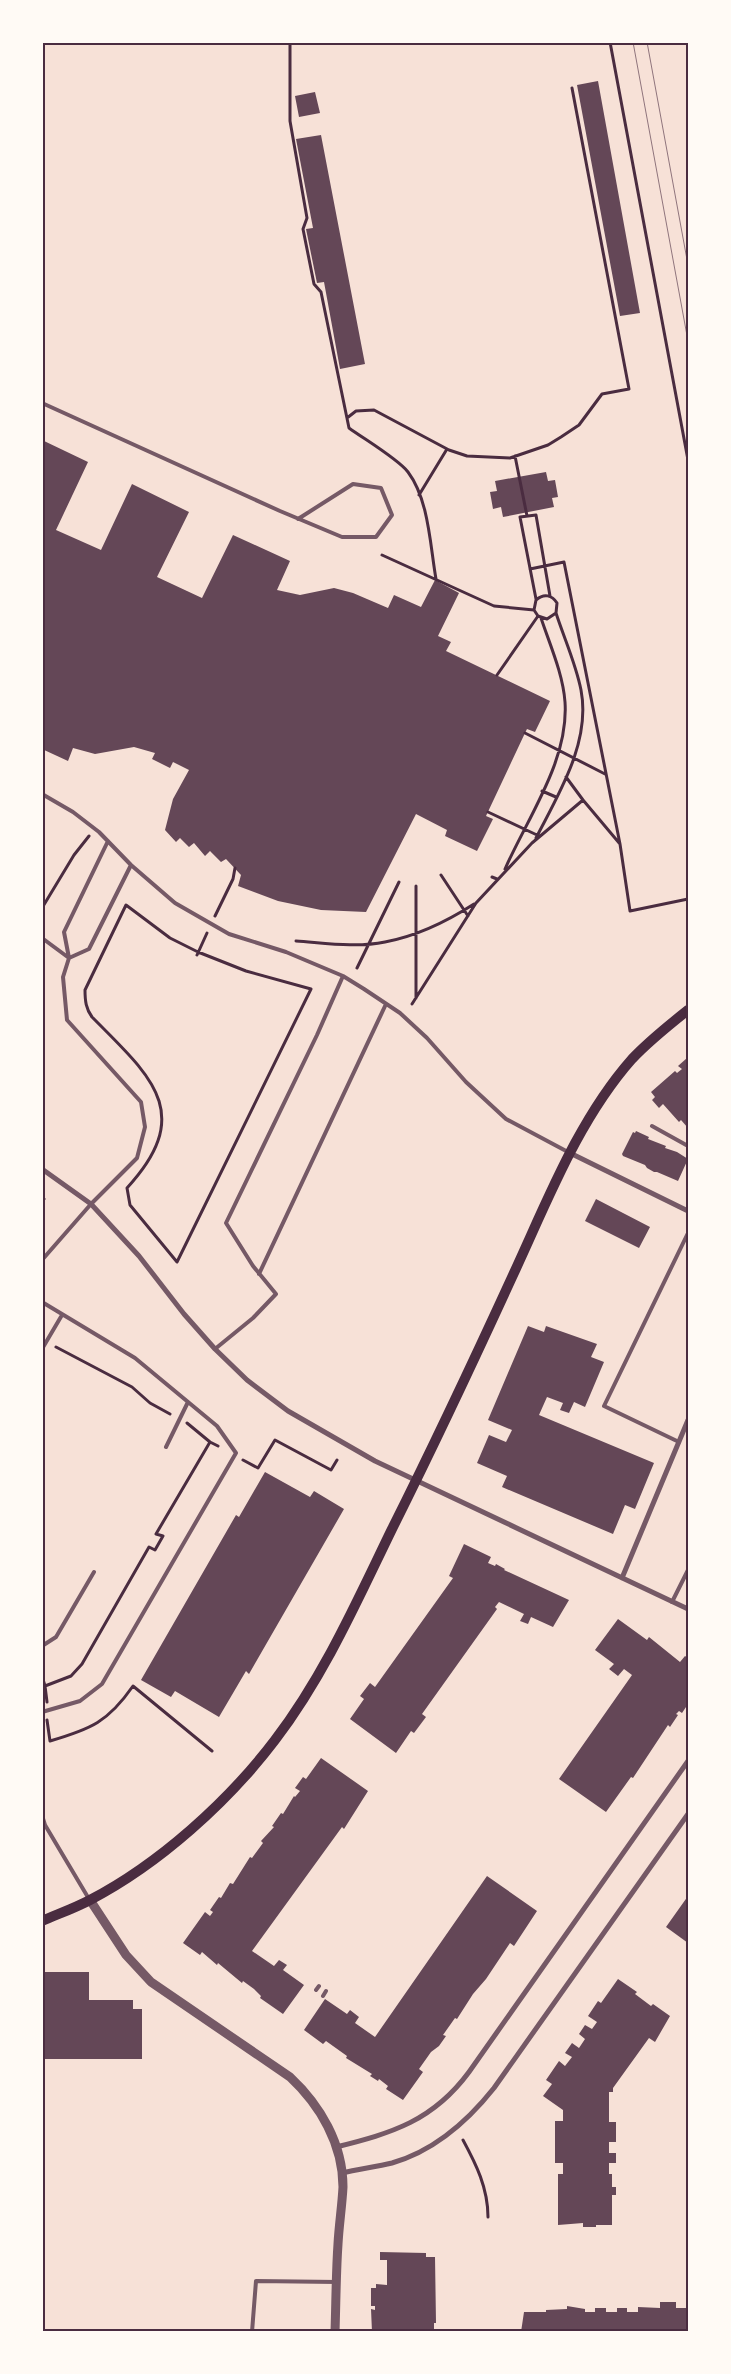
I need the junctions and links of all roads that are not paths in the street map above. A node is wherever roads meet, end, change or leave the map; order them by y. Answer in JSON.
{"nodes":[{"id":1,"x":42,"y":402,"type":"edge"},
{"id":2,"x":298,"y":519,"type":"junction"},
{"id":3,"x":42,"y":794,"type":"edge"},
{"id":4,"x":108,"y":841,"type":"junction"},
{"id":5,"x":131,"y":865,"type":"junction"},
{"id":6,"x":42,"y":938,"type":"edge"},
{"id":7,"x":69,"y":958,"type":"junction"},
{"id":8,"x":344,"y":976,"type":"junction"},
{"id":9,"x":386,"y":1004,"type":"junction"},
{"id":10,"x":688,"y":1010,"type":"edge"},
{"id":11,"x":652,"y":1126,"type":"dead end"},
{"id":12,"x":688,"y":1146,"type":"edge"},
{"id":13,"x":570,"y":1154,"type":"junction"},
{"id":14,"x":42,"y":1169,"type":"edge"},
{"id":15,"x":91,"y":1204,"type":"junction"},
{"id":16,"x":688,"y":1211,"type":"edge"},
{"id":17,"x":688,"y":1233,"type":"edge"},
{"id":18,"x":42,"y":1260,"type":"edge"},
{"id":19,"x":259,"y":1274,"type":"junction"},
{"id":20,"x":42,"y":1302,"type":"edge"},
{"id":21,"x":62,"y":1315,"type":"junction"},
{"id":22,"x":42,"y":1349,"type":"edge"},
{"id":23,"x":214,"y":1349,"type":"junction"},
{"id":24,"x":188,"y":1402,"type":"junction"},
{"id":25,"x":688,"y":1420,"type":"edge"},
{"id":26,"x":679,"y":1442,"type":"junction"},
{"id":27,"x":166,"y":1446,"type":"dead end"},
{"id":28,"x":416,"y":1480,"type":"junction"},
{"id":29,"x":688,"y":1570,"type":"edge"},
{"id":30,"x":94,"y":1572,"type":"dead end"},
{"id":31,"x":622,"y":1578,"type":"junction"},
{"id":32,"x":672,"y":1602,"type":"junction"},
{"id":33,"x":688,"y":1609,"type":"edge"},
{"id":34,"x":42,"y":1646,"type":"edge"},
{"id":35,"x":42,"y":1712,"type":"edge"},
{"id":36,"x":688,"y":1761,"type":"edge"},
{"id":37,"x":688,"y":1814,"type":"edge"},
{"id":38,"x":42,"y":1815,"type":"edge"},
{"id":39,"x":90,"y":1900,"type":"junction"},
{"id":40,"x":42,"y":1921,"type":"edge"},
{"id":41,"x":319,"y":1986,"type":"dead end"},
{"id":42,"x":316,"y":1990,"type":"dead end"},
{"id":43,"x":326,"y":1991,"type":"dead end"},
{"id":44,"x":323,"y":1996,"type":"dead end"},
{"id":45,"x":336,"y":2147,"type":"junction"},
{"id":46,"x":342,"y":2173,"type":"junction"},
{"id":47,"x":337,"y":2282,"type":"junction"},
{"id":48,"x":252,"y":2332,"type":"edge"},
{"id":49,"x":335,"y":2332,"type":"edge"}],
"edges":[{"from":1,"to":2,"type":"lane"},
{"from":2,"to":2,"type":"lane"},
{"from":3,"to":4,"type":"lane"},
{"from":4,"to":5,"type":"lane"},
{"from":4,"to":7,"type":"lane"},
{"from":5,"to":7,"type":"lane"},
{"from":5,"to":8,"type":"lane"},
{"from":6,"to":7,"type":"lane"},
{"from":7,"to":15,"type":"lane"},
{"from":8,"to":9,"type":"lane"},
{"from":8,"to":19,"type":"lane"},
{"from":9,"to":13,"type":"lane"},
{"from":9,"to":19,"type":"lane"},
{"from":10,"to":13,"type":"main road"},
{"from":11,"to":12,"type":"lane"},
{"from":13,"to":16,"type":"street"},
{"from":13,"to":28,"type":"main road"},
{"from":14,"to":15,"type":"street"},
{"from":15,"to":18,"type":"lane"},
{"from":15,"to":23,"type":"street"},
{"from":17,"to":26,"type":"lane"},
{"from":19,"to":23,"type":"lane"},
{"from":20,"to":21,"type":"lane"},
{"from":21,"to":22,"type":"lane"},
{"from":21,"to":24,"type":"lane"},
{"from":23,"to":28,"type":"street"},
{"from":24,"to":27,"type":"lane"},
{"from":24,"to":35,"type":"lane"},
{"from":25,"to":26,"type":"street"},
{"from":26,"to":31,"type":"street"},
{"from":28,"to":31,"type":"street"},
{"from":28,"to":39,"type":"main road"},
{"from":29,"to":32,"type":"lane"},
{"from":30,"to":34,"type":"lane"},
{"from":31,"to":32,"type":"street"},
{"from":32,"to":33,"type":"street"},
{"from":36,"to":45,"type":"street"},
{"from":37,"to":46,"type":"street"},
{"from":38,"to":39,"type":"lane"},
{"from":39,"to":40,"type":"main road"},
{"from":39,"to":45,"type":"street"},
{"from":41,"to":42,"type":"lane"},
{"from":43,"to":44,"type":"lane"},
{"from":45,"to":46,"type":"street"},
{"from":46,"to":47,"type":"street"},
{"from":47,"to":48,"type":"lane"},
{"from":47,"to":49,"type":"street"}]}
